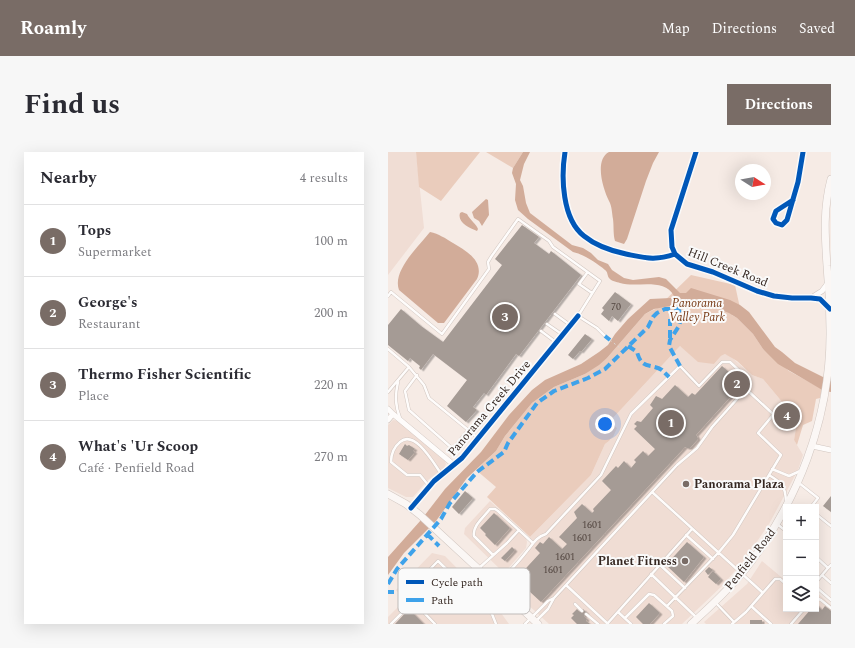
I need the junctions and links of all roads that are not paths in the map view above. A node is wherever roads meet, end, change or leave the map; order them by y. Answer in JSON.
{"nodes":[{"id":1,"x":566,"y":152,"type":"edge"},
{"id":2,"x":696,"y":152,"type":"edge"},
{"id":3,"x":803,"y":152,"type":"edge"},
{"id":4,"x":831,"y":179,"type":"edge"},
{"id":5,"x":792,"y":200,"type":"junction"},
{"id":6,"x":675,"y":254,"type":"junction"},
{"id":7,"x":827,"y":264,"type":"junction"},
{"id":8,"x":587,"y":273,"type":"junction"},
{"id":9,"x":831,"y":273,"type":"edge"},
{"id":10,"x":828,"y":281,"type":"junction"},
{"id":11,"x":592,"y":293,"type":"junction"},
{"id":12,"x":388,"y":296,"type":"edge"},
{"id":13,"x":811,"y":298,"type":"junction"},
{"id":14,"x":830,"y":309,"type":"junction"},
{"id":15,"x":556,"y":314,"type":"dead end"},
{"id":16,"x":578,"y":316,"type":"junction"},
{"id":17,"x":830,"y":318,"type":"edge"},
{"id":18,"x":547,"y":324,"type":"dead end"},
{"id":19,"x":570,"y":326,"type":"junction"},
{"id":20,"x":541,"y":331,"type":"dead end"},
{"id":21,"x":563,"y":336,"type":"junction"},
{"id":22,"x":605,"y":336,"type":"dead end"},
{"id":23,"x":557,"y":343,"type":"junction"},
{"id":24,"x":388,"y":349,"type":"edge"},
{"id":25,"x":409,"y":367,"type":"junction"},
{"id":26,"x":417,"y":375,"type":"junction"},
{"id":27,"x":398,"y":381,"type":"junction"},
{"id":28,"x":746,"y":389,"type":"junction"},
{"id":29,"x":388,"y":392,"type":"edge"},
{"id":30,"x":388,"y":409,"type":"edge"},
{"id":31,"x":393,"y":414,"type":"junction"},
{"id":32,"x":388,"y":420,"type":"edge"},
{"id":33,"x":401,"y":420,"type":"junction"},
{"id":34,"x":468,"y":430,"type":"junction"},
{"id":35,"x":478,"y":438,"type":"junction"},
{"id":36,"x":812,"y":446,"type":"junction"},
{"id":37,"x":831,"y":450,"type":"edge"},
{"id":38,"x":454,"y":465,"type":"junction"},
{"id":39,"x":805,"y":467,"type":"junction"},
{"id":40,"x":772,"y":470,"type":"junction"},
{"id":41,"x":442,"y":475,"type":"junction"},
{"id":42,"x":768,"y":476,"type":"junction"},
{"id":43,"x":798,"y":483,"type":"junction"},
{"id":44,"x":429,"y":486,"type":"junction"},
{"id":45,"x":652,"y":492,"type":"junction"},
{"id":46,"x":388,"y":494,"type":"edge"},
{"id":47,"x":786,"y":504,"type":"edge"},
{"id":48,"x":788,"y":504,"type":"edge"},
{"id":49,"x":813,"y":504,"type":"edge"},
{"id":50,"x":411,"y":508,"type":"junction"},
{"id":51,"x":783,"y":513,"type":"edge"},
{"id":52,"x":819,"y":516,"type":"edge"},
{"id":53,"x":777,"y":524,"type":"junction"},
{"id":54,"x":831,"y":526,"type":"edge"},
{"id":55,"x":692,"y":529,"type":"junction"},
{"id":56,"x":783,"y":529,"type":"edge"},
{"id":57,"x":519,"y":530,"type":"junction"},
{"id":58,"x":686,"y":535,"type":"junction"},
{"id":59,"x":533,"y":543,"type":"junction"},
{"id":60,"x":719,"y":552,"type":"junction"},
{"id":61,"x":492,"y":555,"type":"junction"},
{"id":62,"x":713,"y":559,"type":"junction"},
{"id":63,"x":819,"y":559,"type":"edge"},
{"id":64,"x":659,"y":564,"type":"junction"},
{"id":65,"x":830,"y":567,"type":"edge"},
{"id":66,"x":431,"y":568,"type":"edge"},
{"id":67,"x":445,"y":568,"type":"edge"},
{"id":68,"x":478,"y":568,"type":"joint"},
{"id":69,"x":512,"y":568,"type":"edge"},
{"id":70,"x":742,"y":573,"type":"junction"},
{"id":71,"x":651,"y":574,"type":"junction"},
{"id":72,"x":822,"y":575,"type":"junction"},
{"id":73,"x":819,"y":578,"type":"edge"},
{"id":74,"x":783,"y":582,"type":"edge"},
{"id":75,"x":831,"y":583,"type":"edge"},
{"id":76,"x":566,"y":585,"type":"junction"},
{"id":77,"x":685,"y":588,"type":"junction"},
{"id":78,"x":819,"y":590,"type":"edge"},
{"id":79,"x":762,"y":592,"type":"junction"},
{"id":80,"x":676,"y":597,"type":"junction"},
{"id":81,"x":554,"y":598,"type":"junction"},
{"id":82,"x":819,"y":599,"type":"edge"},
{"id":83,"x":831,"y":600,"type":"edge"},
{"id":84,"x":715,"y":602,"type":"junction"},
{"id":85,"x":574,"y":604,"type":"dead end"},
{"id":86,"x":667,"y":606,"type":"junction"},
{"id":87,"x":751,"y":606,"type":"junction"},
{"id":88,"x":831,"y":608,"type":"edge"},
{"id":89,"x":582,"y":611,"type":"dead end"},
{"id":90,"x":618,"y":612,"type":"junction"},
{"id":91,"x":801,"y":612,"type":"edge"},
{"id":92,"x":401,"y":614,"type":"edge"},
{"id":93,"x":425,"y":614,"type":"edge"},
{"id":94,"x":492,"y":614,"type":"edge"},
{"id":95,"x":526,"y":614,"type":"edge"},
{"id":96,"x":586,"y":614,"type":"dead end"},
{"id":97,"x":625,"y":618,"type":"junction"},
{"id":98,"x":534,"y":622,"type":"edge"},
{"id":99,"x":695,"y":622,"type":"edge"},
{"id":100,"x":733,"y":623,"type":"edge"},
{"id":101,"x":391,"y":624,"type":"edge"},
{"id":102,"x":435,"y":624,"type":"edge"},
{"id":103,"x":496,"y":624,"type":"edge"},
{"id":104,"x":525,"y":624,"type":"edge"},
{"id":105,"x":598,"y":624,"type":"edge"},
{"id":106,"x":608,"y":624,"type":"edge"},
{"id":107,"x":631,"y":624,"type":"edge"},
{"id":108,"x":664,"y":624,"type":"edge"},
{"id":109,"x":771,"y":624,"type":"edge"},
{"id":110,"x":791,"y":624,"type":"edge"}],
"edges":[{"from":1,"to":6,"type":"street"},
{"from":2,"to":6,"type":"street","name":"Hill Creek Road"},
{"from":3,"to":5,"type":"street"},
{"from":4,"to":7,"type":"main road","name":"Penfield Road"},
{"from":5,"to":5,"type":"street"},
{"from":6,"to":13,"type":"street","name":"Hill Creek Road"},
{"from":7,"to":9,"type":"street"},
{"from":7,"to":10,"type":"main road","name":"Penfield Road"},
{"from":8,"to":11,"type":"lane"},
{"from":8,"to":11,"type":"lane"},
{"from":8,"to":12,"type":"lane"},
{"from":10,"to":13,"type":"street"},
{"from":10,"to":14,"type":"main road","name":"Penfield Road"},
{"from":11,"to":16,"type":"lane"},
{"from":13,"to":14,"type":"street","name":"Hill Creek Road"},
{"from":14,"to":17,"type":"main road","name":"Penfield Road"},
{"from":15,"to":19,"type":"lane"},
{"from":16,"to":19,"type":"street","name":"Panorama Creek Drive"},
{"from":16,"to":22,"type":"lane"},
{"from":17,"to":36,"type":"main road","name":"Penfield Road"},
{"from":18,"to":21,"type":"lane"},
{"from":19,"to":21,"type":"street","name":"Panorama Creek Drive"},
{"from":20,"to":23,"type":"lane"},
{"from":21,"to":23,"type":"street","name":"Panorama Creek Drive"},
{"from":23,"to":35,"type":"street","name":"Panorama Creek Drive"},
{"from":24,"to":25,"type":"lane"},
{"from":25,"to":26,"type":"lane"},
{"from":25,"to":27,"type":"lane"},
{"from":26,"to":34,"type":"lane"},
{"from":26,"to":34,"type":"lane"},
{"from":27,"to":29,"type":"lane"},
{"from":27,"to":33,"type":"lane"},
{"from":28,"to":40,"type":"lane"},
{"from":28,"to":45,"type":"lane"},
{"from":28,"to":59,"type":"lane"},
{"from":30,"to":31,"type":"street"},
{"from":31,"to":32,"type":"street"},
{"from":31,"to":33,"type":"street"},
{"from":33,"to":38,"type":"street"},
{"from":34,"to":35,"type":"lane"},
{"from":35,"to":38,"type":"street","name":"Panorama Creek Drive"},
{"from":36,"to":37,"type":"street"},
{"from":36,"to":39,"type":"main road","name":"Penfield Road"},
{"from":38,"to":41,"type":"street","name":"Panorama Creek Drive"},
{"from":39,"to":40,"type":"lane"},
{"from":39,"to":43,"type":"main road","name":"Penfield Road"},
{"from":40,"to":42,"type":"lane"},
{"from":41,"to":44,"type":"street","name":"Panorama Creek Drive"},
{"from":41,"to":44,"type":"lane"},
{"from":42,"to":47,"type":"lane"},
{"from":42,"to":60,"type":"lane"},
{"from":43,"to":48,"type":"main road","name":"Penfield Road"},
{"from":43,"to":49,"type":"lane"},
{"from":44,"to":50,"type":"street","name":"Panorama Creek Drive"},
{"from":45,"to":55,"type":"lane"},
{"from":45,"to":76,"type":"lane"},
{"from":46,"to":50,"type":"main road"},
{"from":50,"to":68,"type":"main road"},
{"from":51,"to":53,"type":"main road","name":"Penfield Road"},
{"from":52,"to":54,"type":"lane"},
{"from":53,"to":56,"type":"lane"},
{"from":53,"to":70,"type":"main road","name":"Penfield Road"},
{"from":55,"to":58,"type":"lane"},
{"from":55,"to":60,"type":"lane"},
{"from":57,"to":59,"type":"lane"},
{"from":57,"to":61,"type":"lane"},
{"from":57,"to":61,"type":"lane"},
{"from":58,"to":62,"type":"lane"},
{"from":58,"to":64,"type":"lane"},
{"from":59,"to":69,"type":"lane"},
{"from":60,"to":62,"type":"lane"},
{"from":60,"to":70,"type":"lane"},
{"from":61,"to":68,"type":"lane"},
{"from":62,"to":77,"type":"lane"},
{"from":63,"to":65,"type":"lane"},
{"from":64,"to":71,"type":"lane"},
{"from":64,"to":77,"type":"lane"},
{"from":65,"to":72,"type":"lane"},
{"from":66,"to":67,"type":"lane"},
{"from":70,"to":79,"type":"lane"},
{"from":70,"to":84,"type":"main road","name":"Penfield Road"},
{"from":71,"to":80,"type":"lane"},
{"from":71,"to":90,"type":"lane"},
{"from":72,"to":73,"type":"lane"},
{"from":72,"to":75,"type":"lane"},
{"from":74,"to":79,"type":"lane"},
{"from":76,"to":81,"type":"lane"},
{"from":76,"to":106,"type":"lane"},
{"from":77,"to":80,"type":"lane"},
{"from":78,"to":83,"type":"lane"},
{"from":79,"to":87,"type":"lane"},
{"from":80,"to":86,"type":"lane"},
{"from":80,"to":99,"type":"lane"},
{"from":81,"to":98,"type":"lane"},
{"from":81,"to":98,"type":"lane"},
{"from":82,"to":88,"type":"lane"},
{"from":84,"to":99,"type":"main road","name":"Penfield Road"},
{"from":84,"to":100,"type":"lane"},
{"from":85,"to":89,"type":"lane"},
{"from":86,"to":97,"type":"lane"},
{"from":86,"to":108,"type":"lane"},
{"from":87,"to":100,"type":"lane"},
{"from":87,"to":109,"type":"lane"},
{"from":90,"to":97,"type":"lane"},
{"from":90,"to":106,"type":"lane"},
{"from":91,"to":110,"type":"lane"},
{"from":92,"to":101,"type":"lane"},
{"from":93,"to":102,"type":"lane"},
{"from":94,"to":103,"type":"lane"},
{"from":95,"to":98,"type":"main road"},
{"from":96,"to":105,"type":"lane"},
{"from":97,"to":107,"type":"lane"},
{"from":98,"to":104,"type":"lane"}]}
